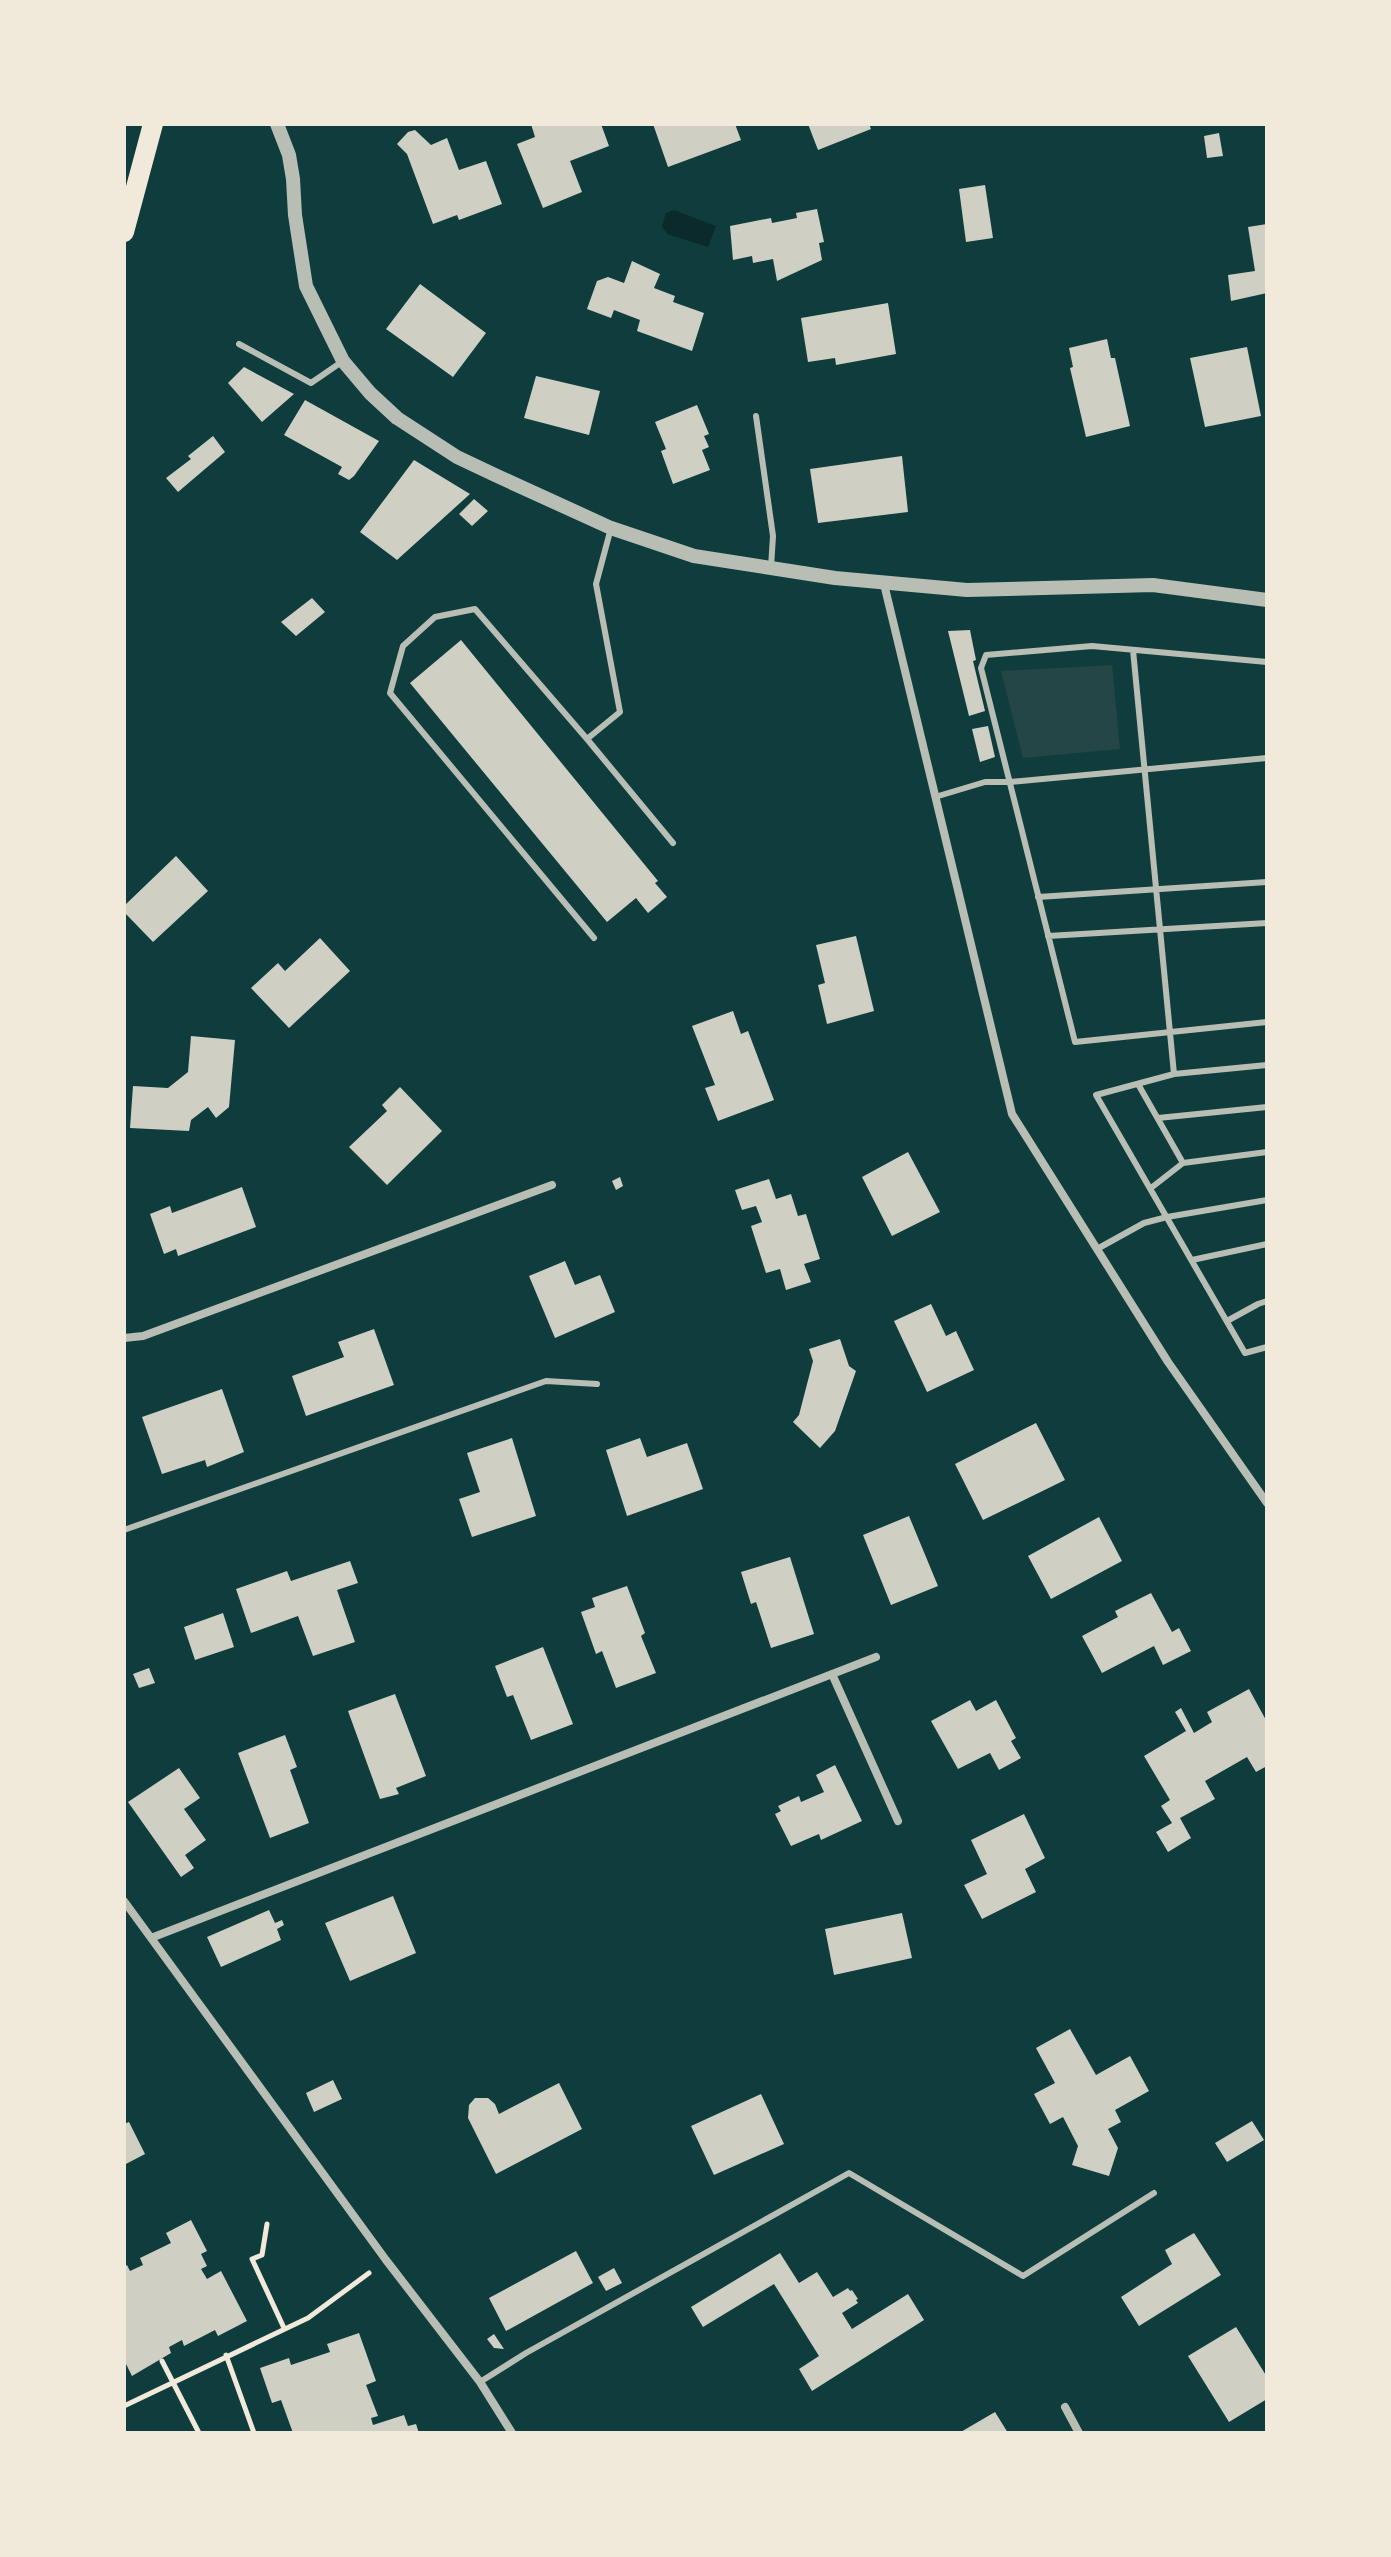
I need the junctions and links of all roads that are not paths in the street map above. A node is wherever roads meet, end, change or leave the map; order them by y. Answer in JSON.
{"nodes":[{"id":1,"x":153,"y":124,"type":"edge"},
{"id":2,"x":283,"y":126,"type":"edge"},
{"id":3,"x":124,"y":232,"type":"edge"},
{"id":4,"x":239,"y":344,"type":"dead end"},
{"id":5,"x":343,"y":361,"type":"junction"},
{"id":6,"x":756,"y":416,"type":"dead end"},
{"id":7,"x":611,"y":528,"type":"junction"},
{"id":8,"x":771,"y":567,"type":"junction"},
{"id":9,"x":884,"y":584,"type":"junction"},
{"id":10,"x":1267,"y":600,"type":"edge"},
{"id":11,"x":1133,"y":650,"type":"junction"},
{"id":12,"x":1267,"y":662,"type":"edge"},
{"id":13,"x":587,"y":739,"type":"junction"},
{"id":14,"x":1267,"y":758,"type":"edge"},
{"id":15,"x":1144,"y":770,"type":"junction"},
{"id":16,"x":1010,"y":782,"type":"junction"},
{"id":17,"x":935,"y":797,"type":"junction"},
{"id":18,"x":673,"y":843,"type":"dead end"},
{"id":19,"x":1267,"y":882,"type":"edge"},
{"id":20,"x":1156,"y":889,"type":"junction"},
{"id":21,"x":1038,"y":897,"type":"junction"},
{"id":22,"x":1267,"y":923,"type":"edge"},
{"id":23,"x":1160,"y":930,"type":"junction"},
{"id":24,"x":1048,"y":936,"type":"junction"},
{"id":25,"x":594,"y":938,"type":"dead end"},
{"id":26,"x":1267,"y":1022,"type":"edge"},
{"id":27,"x":1170,"y":1032,"type":"junction"},
{"id":28,"x":1267,"y":1065,"type":"edge"},
{"id":29,"x":1174,"y":1074,"type":"junction"},
{"id":30,"x":1138,"y":1084,"type":"junction"},
{"id":31,"x":1267,"y":1107,"type":"edge"},
{"id":32,"x":1158,"y":1118,"type":"junction"},
{"id":33,"x":1267,"y":1152,"type":"edge"},
{"id":34,"x":1183,"y":1163,"type":"junction"},
{"id":35,"x":552,"y":1185,"type":"dead end"},
{"id":36,"x":1151,"y":1188,"type":"junction"},
{"id":37,"x":1267,"y":1200,"type":"edge"},
{"id":38,"x":1167,"y":1217,"type":"junction"},
{"id":39,"x":1267,"y":1244,"type":"edge"},
{"id":40,"x":1097,"y":1249,"type":"junction"},
{"id":41,"x":1192,"y":1260,"type":"junction"},
{"id":42,"x":1267,"y":1301,"type":"edge"},
{"id":43,"x":1227,"y":1321,"type":"junction"},
{"id":44,"x":124,"y":1338,"type":"edge"},
{"id":45,"x":1267,"y":1347,"type":"edge"},
{"id":46,"x":597,"y":1384,"type":"dead end"},
{"id":47,"x":1267,"y":1503,"type":"edge"},
{"id":48,"x":124,"y":1530,"type":"edge"},
{"id":49,"x":876,"y":1657,"type":"dead end"},
{"id":50,"x":832,"y":1674,"type":"junction"},
{"id":51,"x":898,"y":1821,"type":"dead end"},
{"id":52,"x":124,"y":1901,"type":"edge"},
{"id":53,"x":151,"y":1938,"type":"junction"},
{"id":54,"x":1154,"y":2193,"type":"dead end"},
{"id":55,"x":480,"y":2382,"type":"junction"},
{"id":56,"x":1065,"y":2407,"type":"dead end"},
{"id":57,"x":512,"y":2433,"type":"edge"},
{"id":58,"x":1079,"y":2433,"type":"edge"}],
"edges":[{"from":1,"to":3,"type":"main road"},
{"from":2,"to":5,"type":"street"},
{"from":4,"to":5,"type":"lane"},
{"from":5,"to":7,"type":"street"},
{"from":6,"to":8,"type":"lane"},
{"from":7,"to":8,"type":"street"},
{"from":7,"to":13,"type":"lane"},
{"from":8,"to":9,"type":"street"},
{"from":9,"to":10,"type":"street"},
{"from":9,"to":17,"type":"street"},
{"from":11,"to":12,"type":"lane"},
{"from":11,"to":15,"type":"lane"},
{"from":11,"to":16,"type":"lane"},
{"from":13,"to":18,"type":"lane"},
{"from":13,"to":25,"type":"lane"},
{"from":14,"to":15,"type":"lane"},
{"from":15,"to":16,"type":"lane"},
{"from":15,"to":20,"type":"lane"},
{"from":16,"to":17,"type":"lane"},
{"from":16,"to":21,"type":"lane"},
{"from":17,"to":40,"type":"street"},
{"from":19,"to":20,"type":"lane"},
{"from":20,"to":21,"type":"lane"},
{"from":20,"to":23,"type":"lane"},
{"from":21,"to":24,"type":"lane"},
{"from":22,"to":23,"type":"lane"},
{"from":23,"to":24,"type":"lane"},
{"from":23,"to":27,"type":"lane"},
{"from":24,"to":27,"type":"lane"},
{"from":26,"to":27,"type":"lane"},
{"from":27,"to":29,"type":"lane"},
{"from":28,"to":29,"type":"lane"},
{"from":29,"to":30,"type":"lane"},
{"from":30,"to":32,"type":"lane"},
{"from":30,"to":36,"type":"lane"},
{"from":31,"to":32,"type":"lane"},
{"from":32,"to":34,"type":"lane"},
{"from":33,"to":34,"type":"lane"},
{"from":34,"to":36,"type":"lane"},
{"from":35,"to":44,"type":"street"},
{"from":36,"to":38,"type":"lane"},
{"from":37,"to":38,"type":"lane"},
{"from":38,"to":40,"type":"lane"},
{"from":38,"to":41,"type":"lane"},
{"from":39,"to":41,"type":"lane"},
{"from":40,"to":47,"type":"street"},
{"from":41,"to":43,"type":"lane"},
{"from":42,"to":43,"type":"lane"},
{"from":43,"to":45,"type":"lane"},
{"from":46,"to":48,"type":"lane"},
{"from":49,"to":50,"type":"street"},
{"from":50,"to":51,"type":"street"},
{"from":50,"to":53,"type":"street"},
{"from":52,"to":53,"type":"street"},
{"from":53,"to":55,"type":"street"},
{"from":54,"to":55,"type":"lane"},
{"from":55,"to":57,"type":"street"},
{"from":56,"to":58,"type":"street"}]}
